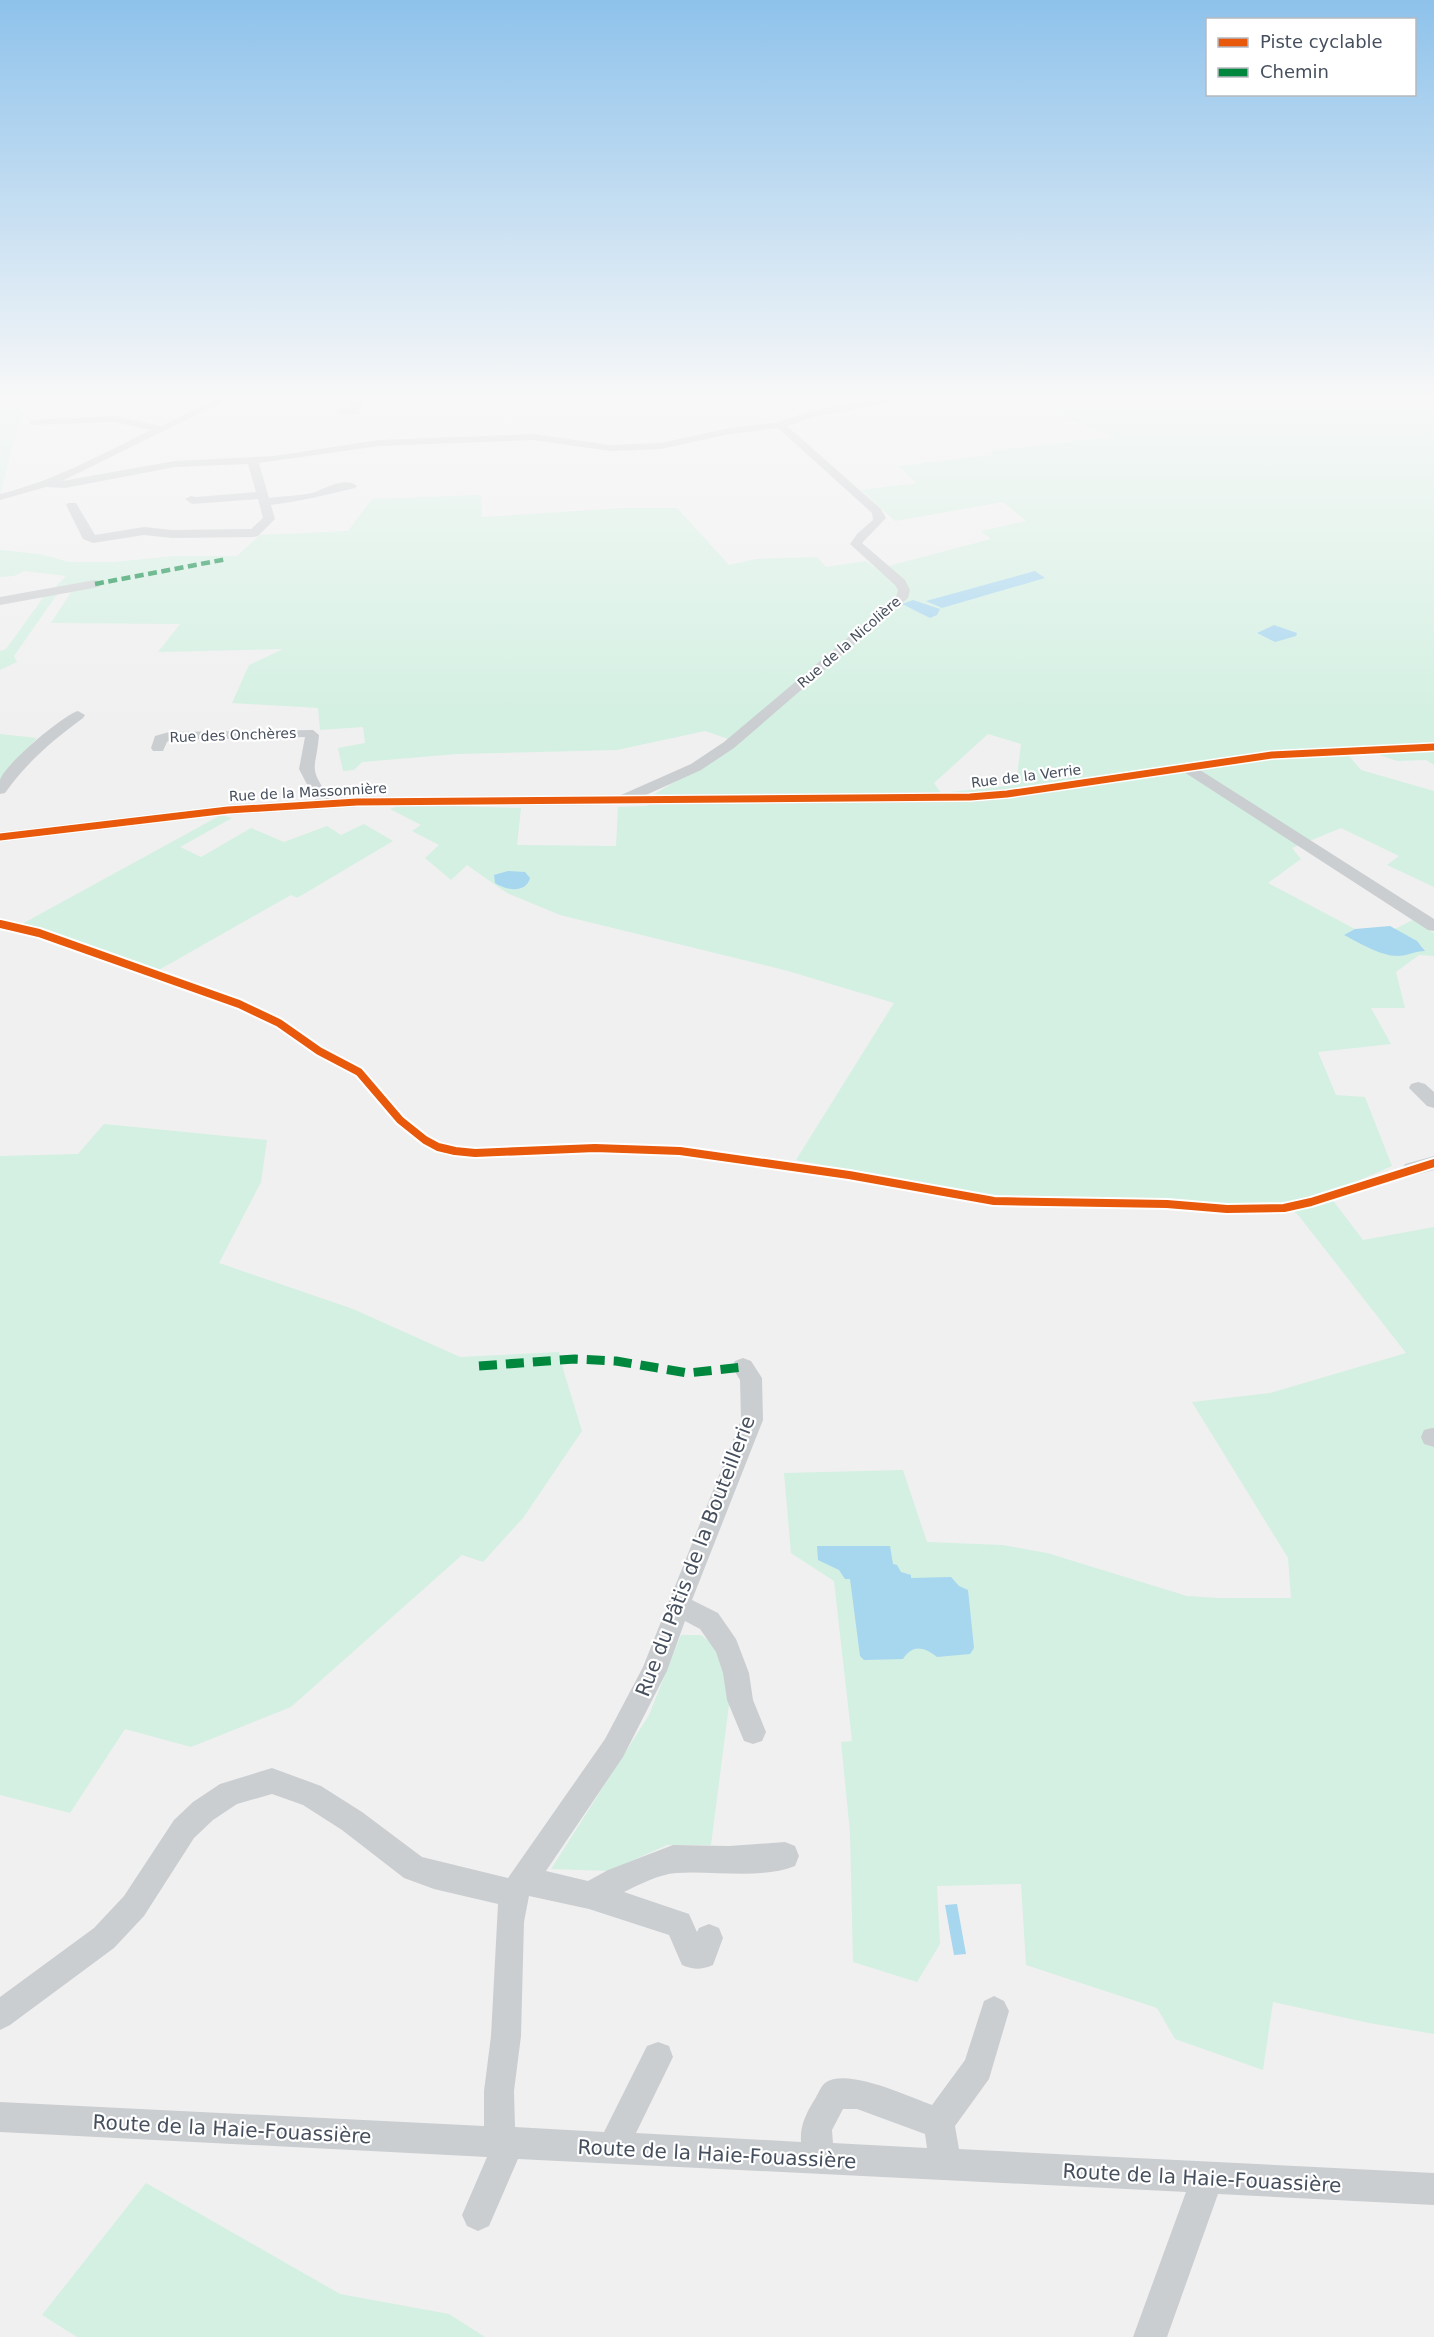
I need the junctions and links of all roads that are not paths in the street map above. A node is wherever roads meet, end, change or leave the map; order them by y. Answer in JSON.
{"nodes":[{"id":1,"x":265,"y":504,"type":"edge"},
{"id":2,"x":868,"y":504,"type":"edge"},
{"id":3,"x":72,"y":505,"type":"dead end"},
{"id":4,"x":95,"y":584,"type":"dead end"},
{"id":5,"x":0,"y":601,"type":"edge"},
{"id":6,"x":78,"y":715,"type":"dead end"},
{"id":7,"x":1434,"y":747,"type":"edge"},
{"id":8,"x":158,"y":748,"type":"dead end"},
{"id":9,"x":1187,"y":768,"type":"junction"},
{"id":10,"x":0,"y":790,"type":"edge"},
{"id":11,"x":619,"y":801,"type":"junction"},
{"id":12,"x":325,"y":804,"type":"junction"},
{"id":13,"x":0,"y":837,"type":"edge"},
{"id":14,"x":1434,"y":926,"type":"edge"},
{"id":15,"x":1418,"y":1088,"type":"dead end"},
{"id":16,"x":1434,"y":1102,"type":"edge"},
{"id":17,"x":1434,"y":1163,"type":"edge"},
{"id":18,"x":1412,"y":1169,"type":"dead end"},
{"id":19,"x":743,"y":1367,"type":"dead end"},
{"id":20,"x":678,"y":1605,"type":"junction"},
{"id":21,"x":753,"y":1732,"type":"dead end"},
{"id":22,"x":785,"y":1856,"type":"dead end"},
{"id":23,"x":518,"y":1887,"type":"junction"},
{"id":24,"x":589,"y":1895,"type":"junction"},
{"id":25,"x":708,"y":1938,"type":"dead end"},
{"id":26,"x":994,"y":2011,"type":"dead end"},
{"id":27,"x":0,"y":2016,"type":"edge"},
{"id":28,"x":658,"y":2057,"type":"dead end"},
{"id":29,"x":0,"y":2117,"type":"edge"},
{"id":30,"x":939,"y":2123,"type":"junction"},
{"id":31,"x":504,"y":2142,"type":"junction"},
{"id":32,"x":612,"y":2148,"type":"junction"},
{"id":33,"x":818,"y":2159,"type":"junction"},
{"id":34,"x":946,"y":2166,"type":"junction"},
{"id":35,"x":1202,"y":2179,"type":"junction"},
{"id":36,"x":1434,"y":2189,"type":"edge"},
{"id":37,"x":478,"y":2215,"type":"dead end"},
{"id":38,"x":1150,"y":2337,"type":"edge"}],
"edges":[{"from":1,"to":3,"type":"street"},
{"from":2,"to":11,"type":"street","name":"Rue de la Nicolière"},
{"from":4,"to":5,"type":"street"},
{"from":6,"to":10,"type":"street"},
{"from":7,"to":9,"type":"street","name":"Rue de la Verrie"},
{"from":8,"to":12,"type":"street","name":"Rue des Onchères"},
{"from":9,"to":11,"type":"street","name":"Rue de la Verrie"},
{"from":9,"to":14,"type":"street"},
{"from":11,"to":12,"type":"street","name":"Rue de la Massonnière"},
{"from":12,"to":13,"type":"street","name":"Rue de la Massonnière"},
{"from":15,"to":16,"type":"street"},
{"from":17,"to":18,"type":"street"},
{"from":19,"to":20,"type":"street","name":"Rue du Pâtis de la Bouteillerie"},
{"from":20,"to":21,"type":"street"},
{"from":20,"to":23,"type":"street","name":"Rue du Pâtis de la Bouteillerie"},
{"from":22,"to":24,"type":"street"},
{"from":23,"to":24,"type":"street"},
{"from":23,"to":27,"type":"street"},
{"from":23,"to":31,"type":"street","name":"Rue du Pâtis de la Bouteillerie"},
{"from":24,"to":25,"type":"street"},
{"from":26,"to":30,"type":"street"},
{"from":28,"to":32,"type":"street"},
{"from":29,"to":31,"type":"street","name":"Route de la Haie-Fouassière"},
{"from":30,"to":33,"type":"street"},
{"from":30,"to":34,"type":"street"},
{"from":31,"to":32,"type":"street","name":"Route de la Haie-Fouassière"},
{"from":31,"to":37,"type":"street"},
{"from":32,"to":33,"type":"street","name":"Route de la Haie-Fouassière"},
{"from":33,"to":34,"type":"street","name":"Route de la Haie-Fouassière"},
{"from":34,"to":35,"type":"street","name":"Route de la Haie-Fouassière"},
{"from":35,"to":36,"type":"street","name":"Route de la Haie-Fouassière"},
{"from":35,"to":38,"type":"street"}]}
